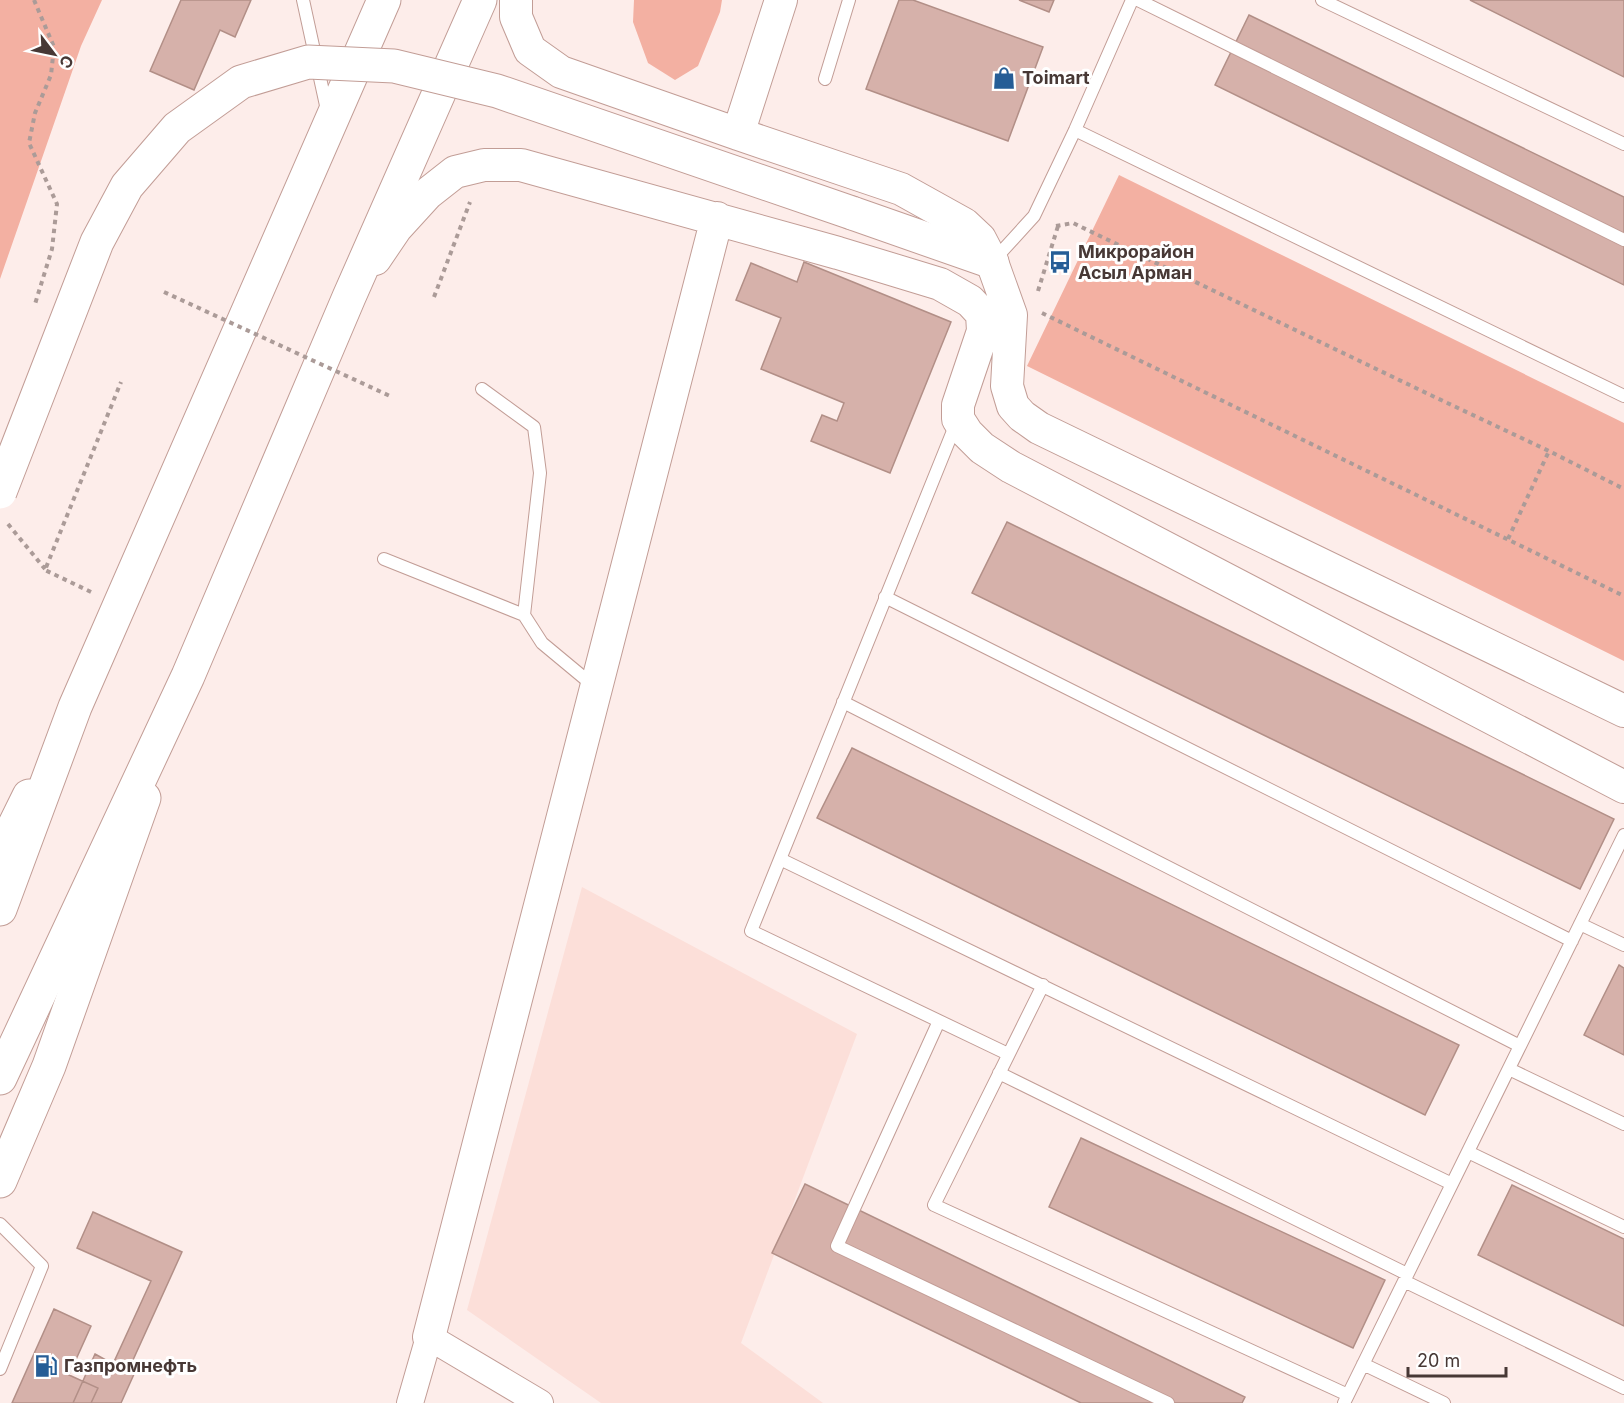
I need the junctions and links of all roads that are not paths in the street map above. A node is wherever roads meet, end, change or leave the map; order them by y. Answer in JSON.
{"nodes":[{"id":1,"x":303,"y":0,"type":"edge"},
{"id":2,"x":384,"y":0,"type":"edge"},
{"id":3,"x":480,"y":0,"type":"edge"},
{"id":4,"x":516,"y":0,"type":"edge"},
{"id":5,"x":782,"y":0,"type":"edge"},
{"id":6,"x":849,"y":0,"type":"edge"},
{"id":7,"x":1132,"y":0,"type":"edge"},
{"id":8,"x":1138,"y":0,"type":"edge"},
{"id":9,"x":1322,"y":0,"type":"edge"},
{"id":10,"x":825,"y":79,"type":"dead end"},
{"id":11,"x":330,"y":123,"type":"junction"},
{"id":12,"x":1075,"y":130,"type":"junction"},
{"id":13,"x":738,"y":134,"type":"junction"},
{"id":14,"x":1624,"y":144,"type":"edge"},
{"id":15,"x":717,"y":218,"type":"junction"},
{"id":16,"x":1624,"y":240,"type":"edge"},
{"id":17,"x":992,"y":262,"type":"junction"},
{"id":18,"x":349,"y":297,"type":"junction"},
{"id":19,"x":482,"y":389,"type":"dead end"},
{"id":20,"x":1624,"y":396,"type":"edge"},
{"id":21,"x":958,"y":419,"type":"junction"},
{"id":22,"x":3,"y":506,"type":"edge"},
{"id":23,"x":384,"y":559,"type":"dead end"},
{"id":24,"x":885,"y":597,"type":"junction"},
{"id":25,"x":524,"y":615,"type":"junction"},
{"id":26,"x":188,"y":676,"type":"junction"},
{"id":27,"x":596,"y":688,"type":"junction"},
{"id":28,"x":843,"y":702,"type":"junction"},
{"id":29,"x":75,"y":706,"type":"junction"},
{"id":30,"x":1624,"y":711,"type":"edge"},
{"id":31,"x":1624,"y":788,"type":"edge"},
{"id":32,"x":1624,"y":835,"type":"edge"},
{"id":33,"x":0,"y":855,"type":"edge"},
{"id":34,"x":1619,"y":856,"type":"edge"},
{"id":35,"x":780,"y":859,"type":"junction"},
{"id":36,"x":0,"y":909,"type":"edge"},
{"id":37,"x":1580,"y":924,"type":"junction"},
{"id":38,"x":1572,"y":941,"type":"junction"},
{"id":39,"x":1624,"y":945,"type":"edge"},
{"id":40,"x":1043,"y":986,"type":"junction"},
{"id":41,"x":939,"y":1021,"type":"junction"},
{"id":42,"x":1520,"y":1046,"type":"junction"},
{"id":43,"x":1008,"y":1054,"type":"junction"},
{"id":44,"x":1509,"y":1069,"type":"junction"},
{"id":45,"x":999,"y":1073,"type":"junction"},
{"id":46,"x":0,"y":1078,"type":"edge"},
{"id":47,"x":1624,"y":1124,"type":"edge"},
{"id":48,"x":1468,"y":1152,"type":"junction"},
{"id":49,"x":0,"y":1181,"type":"edge"},
{"id":50,"x":1452,"y":1184,"type":"junction"},
{"id":51,"x":0,"y":1224,"type":"edge"},
{"id":52,"x":1624,"y":1227,"type":"edge"},
{"id":53,"x":1406,"y":1278,"type":"junction"},
{"id":54,"x":429,"y":1337,"type":"junction"},
{"id":55,"x":1363,"y":1364,"type":"junction"},
{"id":56,"x":0,"y":1369,"type":"edge"},
{"id":57,"x":1624,"y":1388,"type":"edge"},
{"id":58,"x":1346,"y":1399,"type":"edge"},
{"id":59,"x":410,"y":1403,"type":"edge"},
{"id":60,"x":540,"y":1403,"type":"edge"},
{"id":61,"x":1168,"y":1403,"type":"edge"},
{"id":62,"x":1444,"y":1403,"type":"edge"}],
"edges":[{"from":1,"to":11,"type":"lane"},
{"from":2,"to":11,"type":"main road"},
{"from":3,"to":18,"type":"main road"},
{"from":4,"to":13,"type":"street"},
{"from":5,"to":13,"type":"street"},
{"from":6,"to":10,"type":"lane"},
{"from":7,"to":12,"type":"lane"},
{"from":8,"to":16,"type":"lane"},
{"from":9,"to":14,"type":"lane"},
{"from":11,"to":29,"type":"main road"},
{"from":12,"to":17,"type":"lane"},
{"from":12,"to":20,"type":"lane"},
{"from":13,"to":17,"type":"street"},
{"from":15,"to":18,"type":"street"},
{"from":15,"to":21,"type":"street"},
{"from":15,"to":27,"type":"street"},
{"from":17,"to":22,"type":"main road","bridge":true},
{"from":17,"to":30,"type":"street"},
{"from":18,"to":26,"type":"main road"},
{"from":19,"to":25,"type":"lane"},
{"from":21,"to":24,"type":"lane"},
{"from":21,"to":31,"type":"street"},
{"from":23,"to":25,"type":"lane"},
{"from":24,"to":28,"type":"lane"},
{"from":24,"to":38,"type":"lane"},
{"from":25,"to":27,"type":"lane"},
{"from":26,"to":46,"type":"main road"},
{"from":26,"to":49,"type":"main road"},
{"from":27,"to":54,"type":"street"},
{"from":28,"to":35,"type":"lane"},
{"from":28,"to":42,"type":"lane"},
{"from":29,"to":33,"type":"main road"},
{"from":29,"to":36,"type":"main road"},
{"from":32,"to":34,"type":"lane"},
{"from":34,"to":37,"type":"lane"},
{"from":35,"to":40,"type":"lane"},
{"from":35,"to":41,"type":"lane"},
{"from":37,"to":38,"type":"lane"},
{"from":37,"to":39,"type":"lane"},
{"from":38,"to":42,"type":"lane"},
{"from":40,"to":43,"type":"lane"},
{"from":40,"to":50,"type":"lane"},
{"from":41,"to":43,"type":"lane"},
{"from":41,"to":61,"type":"lane"},
{"from":42,"to":44,"type":"lane"},
{"from":43,"to":45,"type":"lane"},
{"from":44,"to":47,"type":"lane"},
{"from":44,"to":48,"type":"lane"},
{"from":45,"to":53,"type":"lane"},
{"from":45,"to":58,"type":"lane"},
{"from":48,"to":50,"type":"lane"},
{"from":48,"to":52,"type":"lane"},
{"from":50,"to":53,"type":"lane"},
{"from":51,"to":56,"type":"lane"},
{"from":53,"to":55,"type":"lane"},
{"from":53,"to":57,"type":"lane"},
{"from":54,"to":59,"type":"street"},
{"from":54,"to":60,"type":"street"},
{"from":55,"to":58,"type":"lane"},
{"from":55,"to":62,"type":"lane"}]}
